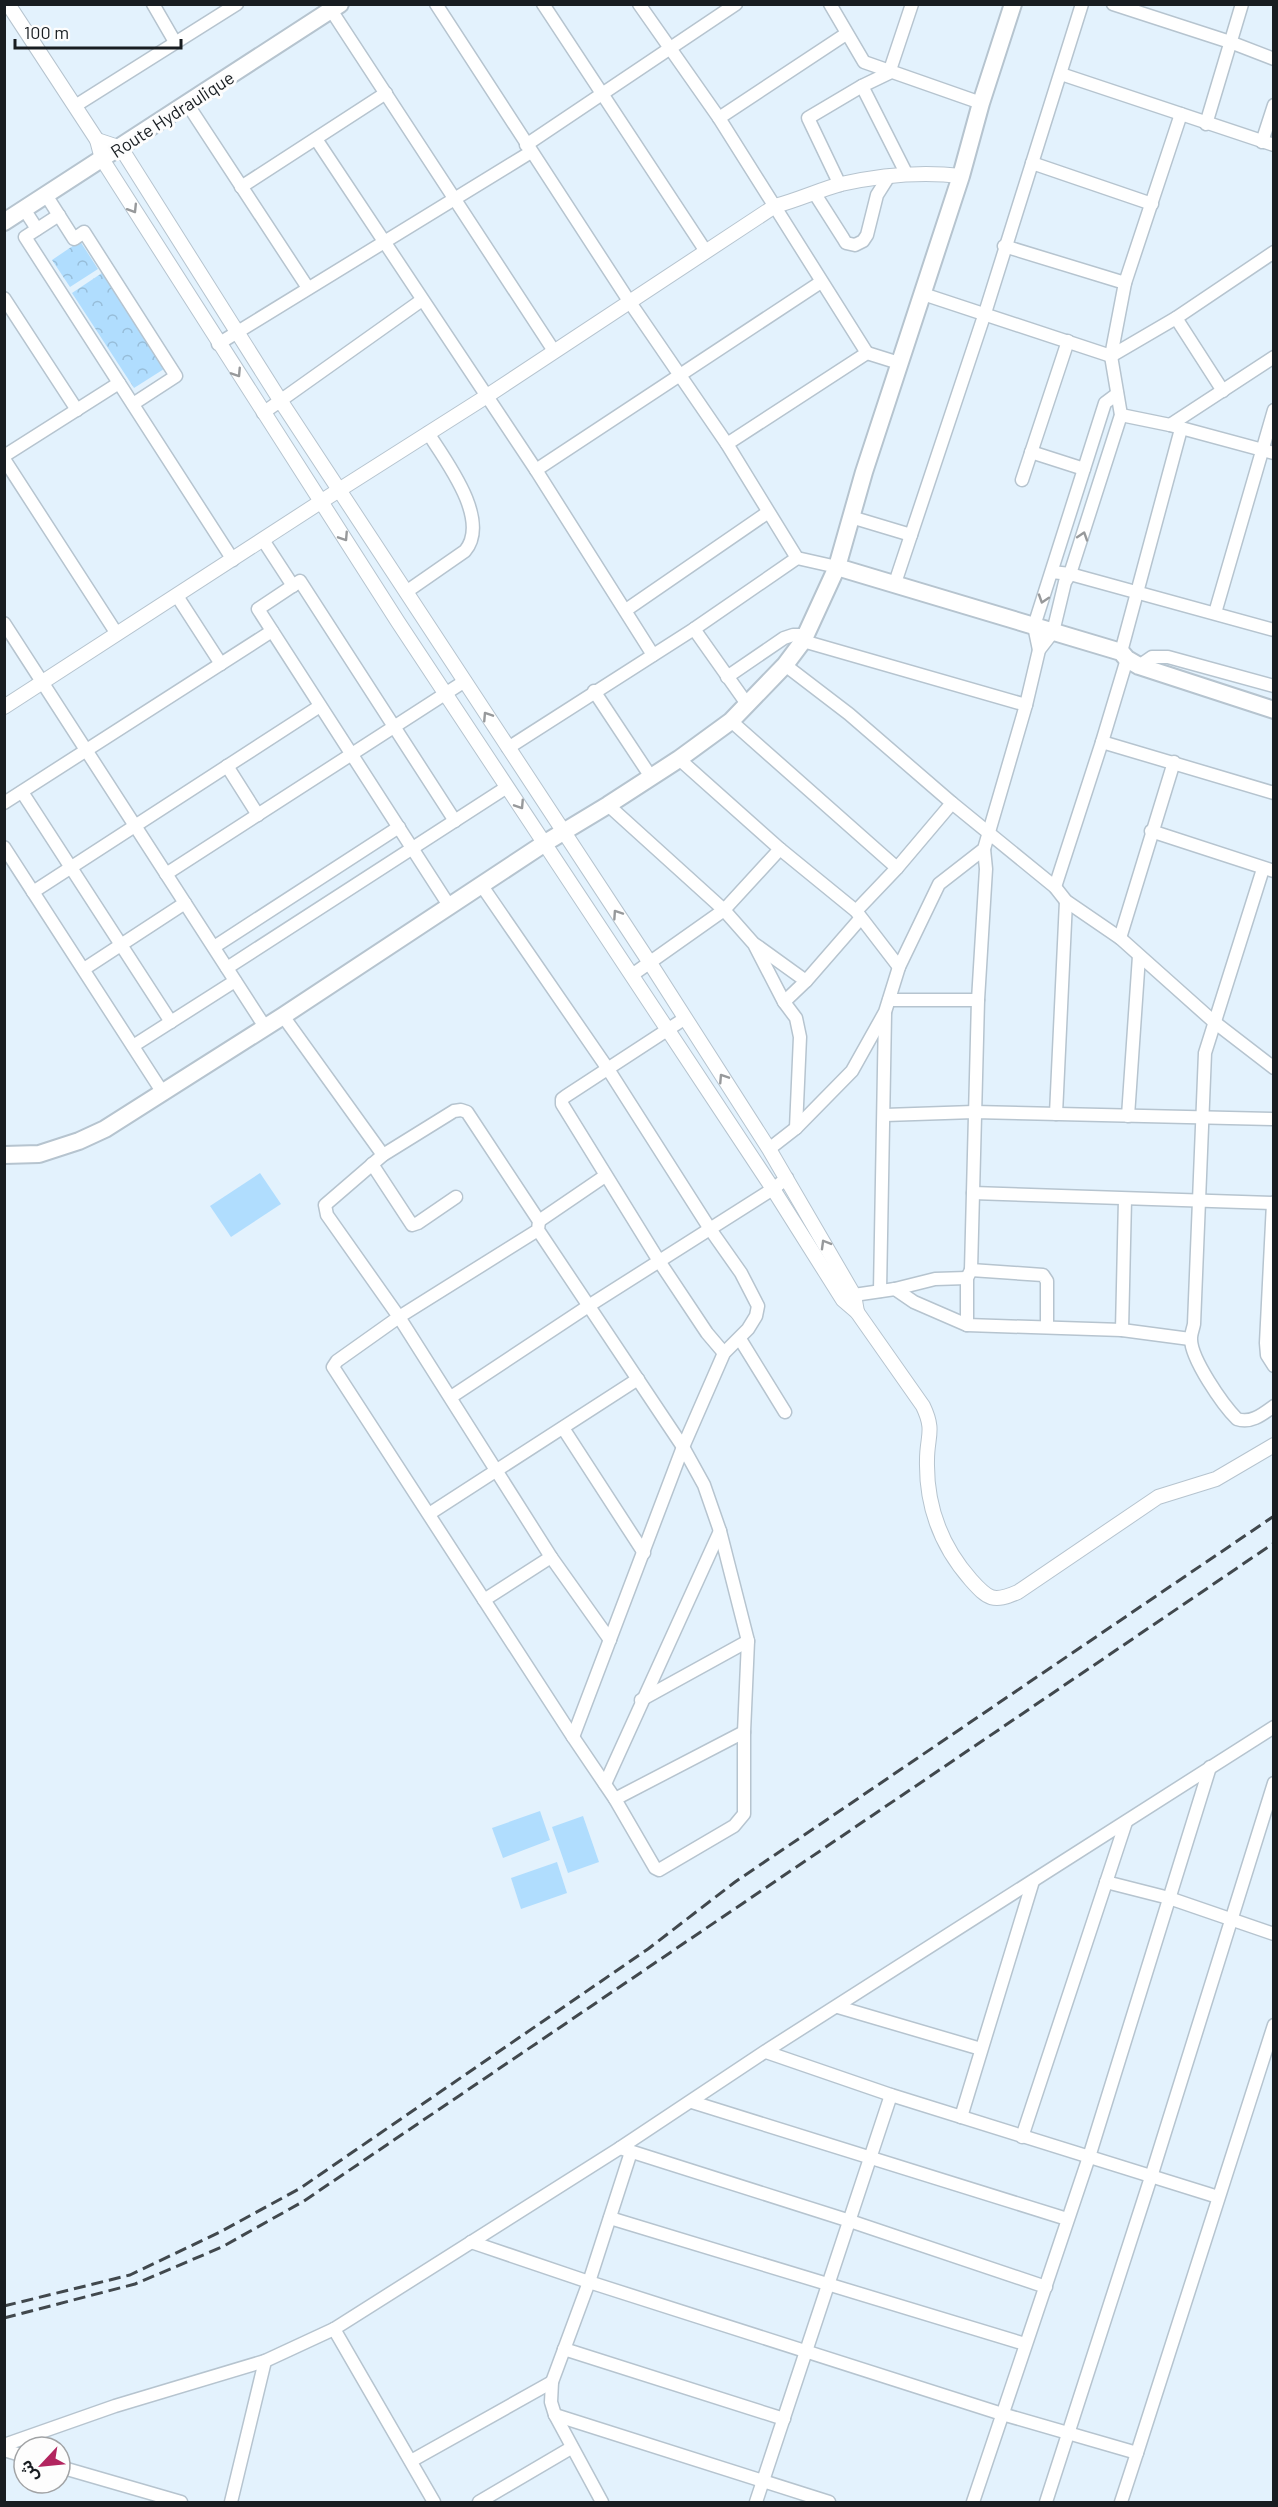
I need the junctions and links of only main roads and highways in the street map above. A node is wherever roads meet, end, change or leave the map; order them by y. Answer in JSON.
{"nodes":[{"id":1,"x":1013,"y":4,"type":"edge"},
{"id":2,"x":335,"y":7,"type":"edge"},
{"id":3,"x":4,"y":222,"type":"edge"},
{"id":4,"x":837,"y":567,"type":"junction"},
{"id":5,"x":1274,"y":710,"type":"edge"},
{"id":6,"x":4,"y":1155,"type":"edge"}],
"edges":[{"from":1,"to":4,"type":"main road"},
{"from":2,"to":3,"type":"main road","name":"Route Hydraulique"},
{"from":4,"to":5,"type":"main road"},
{"from":4,"to":6,"type":"main road"}]}
